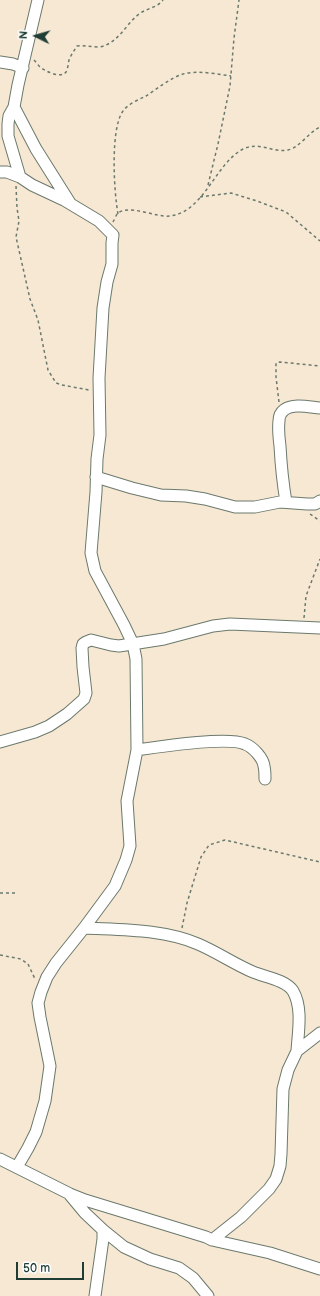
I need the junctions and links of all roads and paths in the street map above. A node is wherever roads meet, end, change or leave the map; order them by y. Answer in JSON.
{"nodes":[{"id":1,"x":38,"y":0,"type":"edge"},
{"id":2,"x":163,"y":0,"type":"edge"},
{"id":3,"x":239,"y":0,"type":"edge"},
{"id":4,"x":27,"y":48,"type":"junction"},
{"id":5,"x":0,"y":62,"type":"edge"},
{"id":6,"x":23,"y":68,"type":"junction"},
{"id":7,"x":231,"y":76,"type":"junction"},
{"id":8,"x":14,"y":107,"type":"junction"},
{"id":9,"x":320,"y":127,"type":"edge"},
{"id":10,"x":0,"y":172,"type":"edge"},
{"id":11,"x":18,"y":177,"type":"junction"},
{"id":12,"x":208,"y":188,"type":"junction"},
{"id":13,"x":200,"y":197,"type":"junction"},
{"id":14,"x":70,"y":203,"type":"junction"},
{"id":15,"x":118,"y":214,"type":"junction"},
{"id":16,"x":110,"y":232,"type":"junction"},
{"id":17,"x":320,"y":241,"type":"edge"},
{"id":18,"x":320,"y":366,"type":"edge"},
{"id":19,"x":99,"y":392,"type":"junction"},
{"id":20,"x":320,"y":408,"type":"edge"},
{"id":21,"x":280,"y":413,"type":"junction"},
{"id":22,"x":96,"y":477,"type":"junction"},
{"id":23,"x":320,"y":501,"type":"edge"},
{"id":24,"x":286,"y":502,"type":"junction"},
{"id":25,"x":320,"y":559,"type":"edge"},
{"id":26,"x":304,"y":628,"type":"junction"},
{"id":27,"x":320,"y":628,"type":"edge"},
{"id":28,"x":133,"y":644,"type":"junction"},
{"id":29,"x":0,"y":742,"type":"edge"},
{"id":30,"x":137,"y":750,"type":"junction"},
{"id":31,"x":265,"y":779,"type":"dead end"},
{"id":32,"x":320,"y":862,"type":"edge"},
{"id":33,"x":0,"y":893,"type":"edge"},
{"id":34,"x":17,"y":893,"type":"dead end"},
{"id":35,"x":84,"y":928,"type":"junction"},
{"id":36,"x":180,"y":938,"type":"junction"},
{"id":37,"x":0,"y":955,"type":"edge"},
{"id":38,"x":41,"y":992,"type":"junction"},
{"id":39,"x":320,"y":1033,"type":"edge"},
{"id":40,"x":297,"y":1051,"type":"junction"},
{"id":41,"x":0,"y":1159,"type":"edge"},
{"id":42,"x":17,"y":1167,"type":"junction"},
{"id":43,"x":70,"y":1194,"type":"junction"},
{"id":44,"x":102,"y":1230,"type":"junction"},
{"id":45,"x":212,"y":1240,"type":"junction"},
{"id":46,"x":320,"y":1269,"type":"edge"},
{"id":47,"x":95,"y":1296,"type":"edge"},
{"id":48,"x":208,"y":1296,"type":"edge"}],
"edges":[{"from":1,"to":4,"type":"street"},
{"from":2,"to":4,"type":"path"},
{"from":3,"to":7,"type":"path"},
{"from":4,"to":6,"type":"street"},
{"from":5,"to":6,"type":"street"},
{"from":6,"to":8,"type":"street"},
{"from":7,"to":12,"type":"path"},
{"from":7,"to":15,"type":"path"},
{"from":8,"to":11,"type":"street"},
{"from":8,"to":14,"type":"street"},
{"from":9,"to":12,"type":"path"},
{"from":10,"to":11,"type":"street"},
{"from":11,"to":14,"type":"street"},
{"from":11,"to":19,"type":"path"},
{"from":12,"to":13,"type":"path"},
{"from":13,"to":15,"type":"path"},
{"from":13,"to":17,"type":"path"},
{"from":14,"to":16,"type":"street"},
{"from":15,"to":16,"type":"path"},
{"from":16,"to":19,"type":"street"},
{"from":18,"to":21,"type":"path"},
{"from":19,"to":22,"type":"street"},
{"from":20,"to":21,"type":"street"},
{"from":21,"to":24,"type":"street"},
{"from":22,"to":24,"type":"street"},
{"from":22,"to":28,"type":"street"},
{"from":23,"to":24,"type":"street"},
{"from":25,"to":26,"type":"path"},
{"from":26,"to":27,"type":"street"},
{"from":26,"to":28,"type":"street"},
{"from":28,"to":29,"type":"street"},
{"from":28,"to":30,"type":"street"},
{"from":30,"to":31,"type":"street"},
{"from":30,"to":35,"type":"street"},
{"from":32,"to":36,"type":"path"},
{"from":33,"to":34,"type":"path"},
{"from":35,"to":36,"type":"street"},
{"from":35,"to":38,"type":"street"},
{"from":36,"to":40,"type":"street"},
{"from":37,"to":38,"type":"path"},
{"from":38,"to":42,"type":"street"},
{"from":39,"to":40,"type":"street"},
{"from":40,"to":45,"type":"street"},
{"from":41,"to":42,"type":"street"},
{"from":42,"to":43,"type":"street"},
{"from":43,"to":44,"type":"street"},
{"from":43,"to":45,"type":"street"},
{"from":44,"to":47,"type":"street"},
{"from":44,"to":48,"type":"street"},
{"from":45,"to":46,"type":"street"}]}
